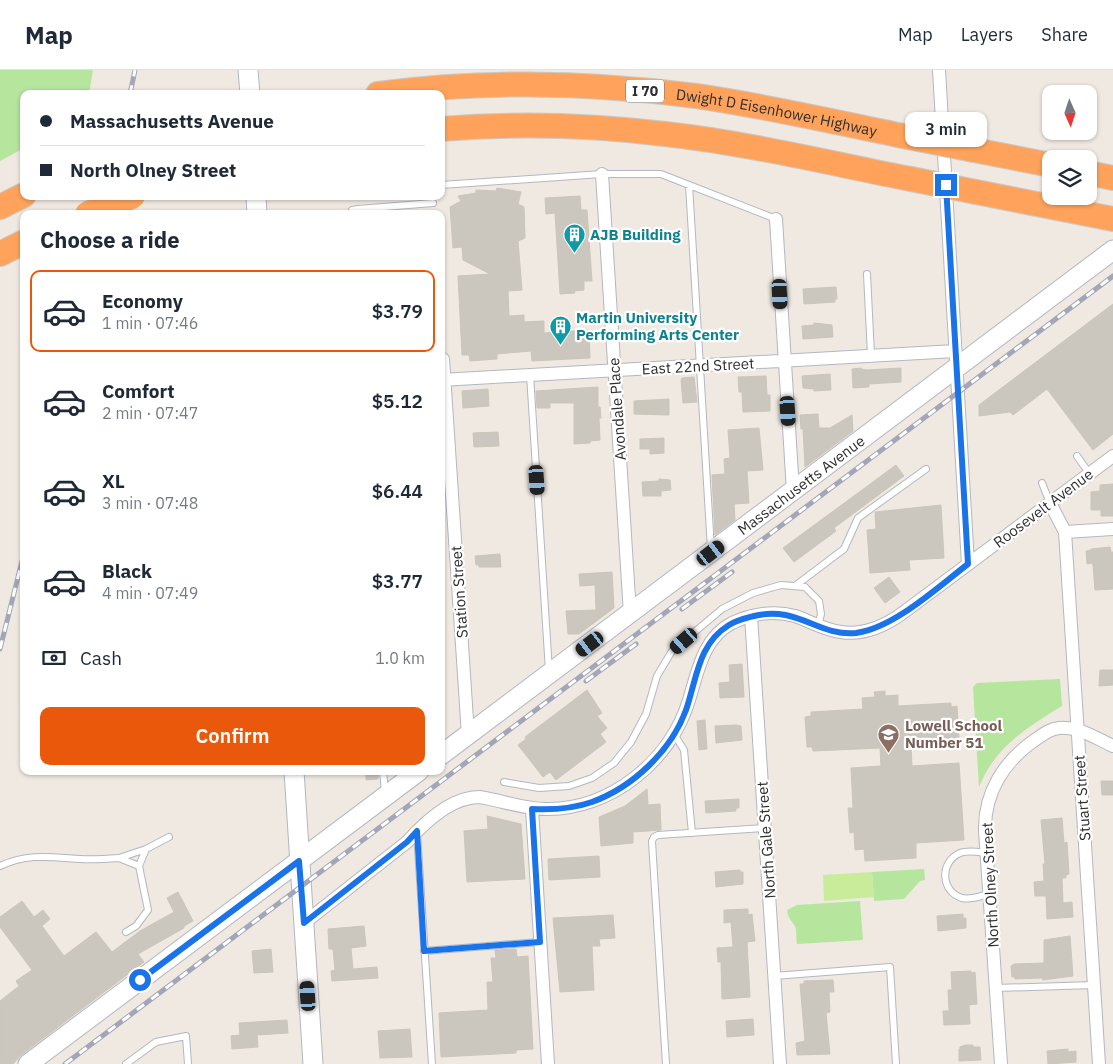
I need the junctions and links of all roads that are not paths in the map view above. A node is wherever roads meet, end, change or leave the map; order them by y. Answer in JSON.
{"nodes":[{"id":1,"x":248,"y":70,"type":"edge"},
{"id":2,"x":939,"y":70,"type":"edge"},
{"id":3,"x":250,"y":90,"type":"edge"},
{"id":4,"x":416,"y":90,"type":"edge"},
{"id":5,"x":445,"y":129,"type":"edge"},
{"id":6,"x":1042,"y":163,"type":"edge"},
{"id":7,"x":602,"y":174,"type":"junction"},
{"id":8,"x":1097,"y":175,"type":"edge"},
{"id":9,"x":1113,"y":178,"type":"edge"},
{"id":10,"x":445,"y":185,"type":"edge"},
{"id":11,"x":689,"y":185,"type":"junction"},
{"id":12,"x":20,"y":197,"type":"edge"},
{"id":13,"x":123,"y":200,"type":"edge"},
{"id":14,"x":433,"y":202,"type":"dead end"},
{"id":15,"x":0,"y":207,"type":"edge"},
{"id":16,"x":97,"y":210,"type":"edge"},
{"id":17,"x":352,"y":210,"type":"edge"},
{"id":18,"x":776,"y":219,"type":"joint"},
{"id":19,"x":1113,"y":219,"type":"edge"},
{"id":20,"x":20,"y":244,"type":"edge"},
{"id":21,"x":1113,"y":250,"type":"edge"},
{"id":22,"x":0,"y":254,"type":"edge"},
{"id":23,"x":867,"y":274,"type":"dead end"},
{"id":24,"x":871,"y":355,"type":"junction"},
{"id":25,"x":955,"y":360,"type":"junction"},
{"id":26,"x":784,"y":361,"type":"junction"},
{"id":27,"x":700,"y":366,"type":"junction"},
{"id":28,"x":614,"y":371,"type":"junction"},
{"id":29,"x":530,"y":375,"type":"junction"},
{"id":30,"x":445,"y":380,"type":"edge"},
{"id":31,"x":445,"y":408,"type":"edge"},
{"id":32,"x":1076,"y":456,"type":"dead end"},
{"id":33,"x":1113,"y":456,"type":"edge"},
{"id":34,"x":926,"y":469,"type":"dead end"},
{"id":35,"x":1089,"y":473,"type":"junction"},
{"id":36,"x":1042,"y":483,"type":"dead end"},
{"id":37,"x":792,"y":491,"type":"junction"},
{"id":38,"x":1050,"y":503,"type":"junction"},
{"id":39,"x":1113,"y":530,"type":"edge"},
{"id":40,"x":1065,"y":532,"type":"junction"},
{"id":41,"x":711,"y":553,"type":"junction"},
{"id":42,"x":968,"y":564,"type":"junction"},
{"id":43,"x":795,"y":586,"type":"junction"},
{"id":44,"x":630,"y":614,"type":"junction"},
{"id":45,"x":751,"y":616,"type":"junction"},
{"id":46,"x":818,"y":626,"type":"junction"},
{"id":47,"x":549,"y":675,"type":"junction"},
{"id":48,"x":1078,"y":729,"type":"junction"},
{"id":49,"x":674,"y":734,"type":"junction"},
{"id":50,"x":468,"y":735,"type":"junction"},
{"id":51,"x":1113,"y":746,"type":"edge"},
{"id":52,"x":445,"y":752,"type":"edge"},
{"id":53,"x":294,"y":775,"type":"edge"},
{"id":54,"x":383,"y":775,"type":"edge"},
{"id":55,"x":414,"y":775,"type":"edge"},
{"id":56,"x":504,"y":782,"type":"dead end"},
{"id":57,"x":385,"y":797,"type":"junction"},
{"id":58,"x":532,"y":809,"type":"junction"},
{"id":59,"x":765,"y":828,"type":"junction"},
{"id":60,"x":417,"y":831,"type":"junction"},
{"id":61,"x":692,"y":833,"type":"junction"},
{"id":62,"x":169,"y":837,"type":"dead end"},
{"id":63,"x":146,"y":849,"type":"junction"},
{"id":64,"x":987,"y":853,"type":"junction"},
{"id":65,"x":119,"y":858,"type":"junction"},
{"id":66,"x":299,"y":861,"type":"junction"},
{"id":67,"x":0,"y":866,"type":"edge"},
{"id":68,"x":139,"y":866,"type":"junction"},
{"id":69,"x":989,"y":894,"type":"junction"},
{"id":70,"x":304,"y":923,"type":"junction"},
{"id":71,"x":126,"y":932,"type":"dead end"},
{"id":72,"x":540,"y":942,"type":"junction"},
{"id":73,"x":424,"y":951,"type":"junction"},
{"id":74,"x":774,"y":976,"type":"junction"},
{"id":75,"x":1094,"y":985,"type":"junction"},
{"id":76,"x":996,"y":988,"type":"junction"},
{"id":77,"x":28,"y":1064,"type":"edge"},
{"id":78,"x":126,"y":1064,"type":"edge"},
{"id":79,"x":188,"y":1064,"type":"edge"},
{"id":80,"x":312,"y":1064,"type":"edge"},
{"id":81,"x":432,"y":1064,"type":"edge"},
{"id":82,"x":548,"y":1064,"type":"edge"},
{"id":83,"x":666,"y":1064,"type":"edge"},
{"id":84,"x":780,"y":1064,"type":"edge"},
{"id":85,"x":896,"y":1064,"type":"edge"},
{"id":86,"x":1001,"y":1064,"type":"edge"},
{"id":87,"x":1098,"y":1064,"type":"edge"}],
"edges":[{"from":1,"to":3,"type":"street"},
{"from":2,"to":25,"type":"street"},
{"from":4,"to":6,"type":"highway","name":"Dwight D Eisenhower Highway","number":"I 70","bridge":true},
{"from":5,"to":19,"type":"highway","bridge":true},
{"from":7,"to":10,"type":"lane"},
{"from":7,"to":11,"type":"lane"},
{"from":7,"to":28,"type":"street","name":"Avondale Place"},
{"from":8,"to":9,"type":"highway"},
{"from":11,"to":18,"type":"lane"},
{"from":11,"to":27,"type":"lane"},
{"from":12,"to":15,"type":"highway"},
{"from":13,"to":16,"type":"highway","bridge":true},
{"from":14,"to":17,"type":"lane"},
{"from":18,"to":26,"type":"street"},
{"from":20,"to":22,"type":"highway"},
{"from":21,"to":25,"type":"street","name":"Massachusetts Avenue"},
{"from":23,"to":24,"type":"lane"},
{"from":24,"to":25,"type":"street","name":"East 22nd Street"},
{"from":24,"to":26,"type":"street","name":"East 22nd Street"},
{"from":25,"to":37,"type":"street","name":"Massachusetts Avenue"},
{"from":25,"to":42,"type":"street"},
{"from":26,"to":27,"type":"street","name":"East 22nd Street"},
{"from":26,"to":37,"type":"street"},
{"from":27,"to":28,"type":"street","name":"East 22nd Street"},
{"from":27,"to":41,"type":"lane"},
{"from":28,"to":29,"type":"street","name":"East 22nd Street"},
{"from":28,"to":44,"type":"street","name":"Avondale Place"},
{"from":29,"to":30,"type":"street","name":"East 22nd Street"},
{"from":29,"to":47,"type":"lane"},
{"from":31,"to":50,"type":"street","name":"Station Street"},
{"from":32,"to":35,"type":"lane"},
{"from":33,"to":35,"type":"street","name":"Roosevelt Avenue"},
{"from":34,"to":43,"type":"lane"},
{"from":35,"to":38,"type":"street","name":"Roosevelt Avenue"},
{"from":36,"to":38,"type":"lane"},
{"from":37,"to":41,"type":"street","name":"Massachusetts Avenue"},
{"from":38,"to":40,"type":"street"},
{"from":38,"to":42,"type":"street","name":"Roosevelt Avenue"},
{"from":39,"to":40,"type":"street"},
{"from":40,"to":48,"type":"street","name":"Stuart Street"},
{"from":41,"to":44,"type":"street","name":"Massachusetts Avenue"},
{"from":42,"to":46,"type":"street","name":"Roosevelt Avenue"},
{"from":43,"to":46,"type":"lane"},
{"from":43,"to":56,"type":"lane"},
{"from":44,"to":47,"type":"street","name":"Massachusetts Avenue"},
{"from":45,"to":46,"type":"street","name":"Roosevelt Avenue"},
{"from":45,"to":49,"type":"street","name":"Roosevelt Avenue"},
{"from":45,"to":59,"type":"street","name":"North Gale Street"},
{"from":47,"to":50,"type":"street","name":"Massachusetts Avenue"},
{"from":48,"to":51,"type":"street"},
{"from":48,"to":64,"type":"street","name":"North Olney Street"},
{"from":48,"to":75,"type":"street","name":"Stuart Street"},
{"from":49,"to":58,"type":"street","name":"Roosevelt Avenue"},
{"from":49,"to":61,"type":"lane"},
{"from":50,"to":52,"type":"street","name":"Massachusetts Avenue"},
{"from":53,"to":66,"type":"street"},
{"from":54,"to":57,"type":"lane"},
{"from":55,"to":57,"type":"street"},
{"from":57,"to":66,"type":"street"},
{"from":58,"to":60,"type":"street","name":"Roosevelt Avenue"},
{"from":58,"to":72,"type":"street"},
{"from":59,"to":61,"type":"lane"},
{"from":59,"to":74,"type":"street","name":"North Gale Street"},
{"from":60,"to":70,"type":"street","name":"Roosevelt Avenue"},
{"from":60,"to":73,"type":"lane"},
{"from":61,"to":83,"type":"lane"},
{"from":62,"to":63,"type":"lane"},
{"from":63,"to":65,"type":"lane"},
{"from":63,"to":68,"type":"lane"},
{"from":64,"to":69,"type":"street","name":"North Olney Street"},
{"from":64,"to":69,"type":"lane"},
{"from":65,"to":67,"type":"lane"},
{"from":65,"to":68,"type":"lane"},
{"from":66,"to":70,"type":"street"},
{"from":66,"to":77,"type":"street"},
{"from":68,"to":71,"type":"lane"},
{"from":69,"to":76,"type":"street","name":"North Olney Street"},
{"from":70,"to":80,"type":"street"},
{"from":72,"to":73,"type":"lane"},
{"from":72,"to":82,"type":"street"},
{"from":73,"to":81,"type":"lane"},
{"from":74,"to":84,"type":"street","name":"North Gale Street"},
{"from":74,"to":85,"type":"lane"},
{"from":75,"to":76,"type":"lane"},
{"from":75,"to":87,"type":"street","name":"Stuart Street"},
{"from":76,"to":86,"type":"street","name":"North Olney Street"},
{"from":78,"to":79,"type":"lane"}]}
